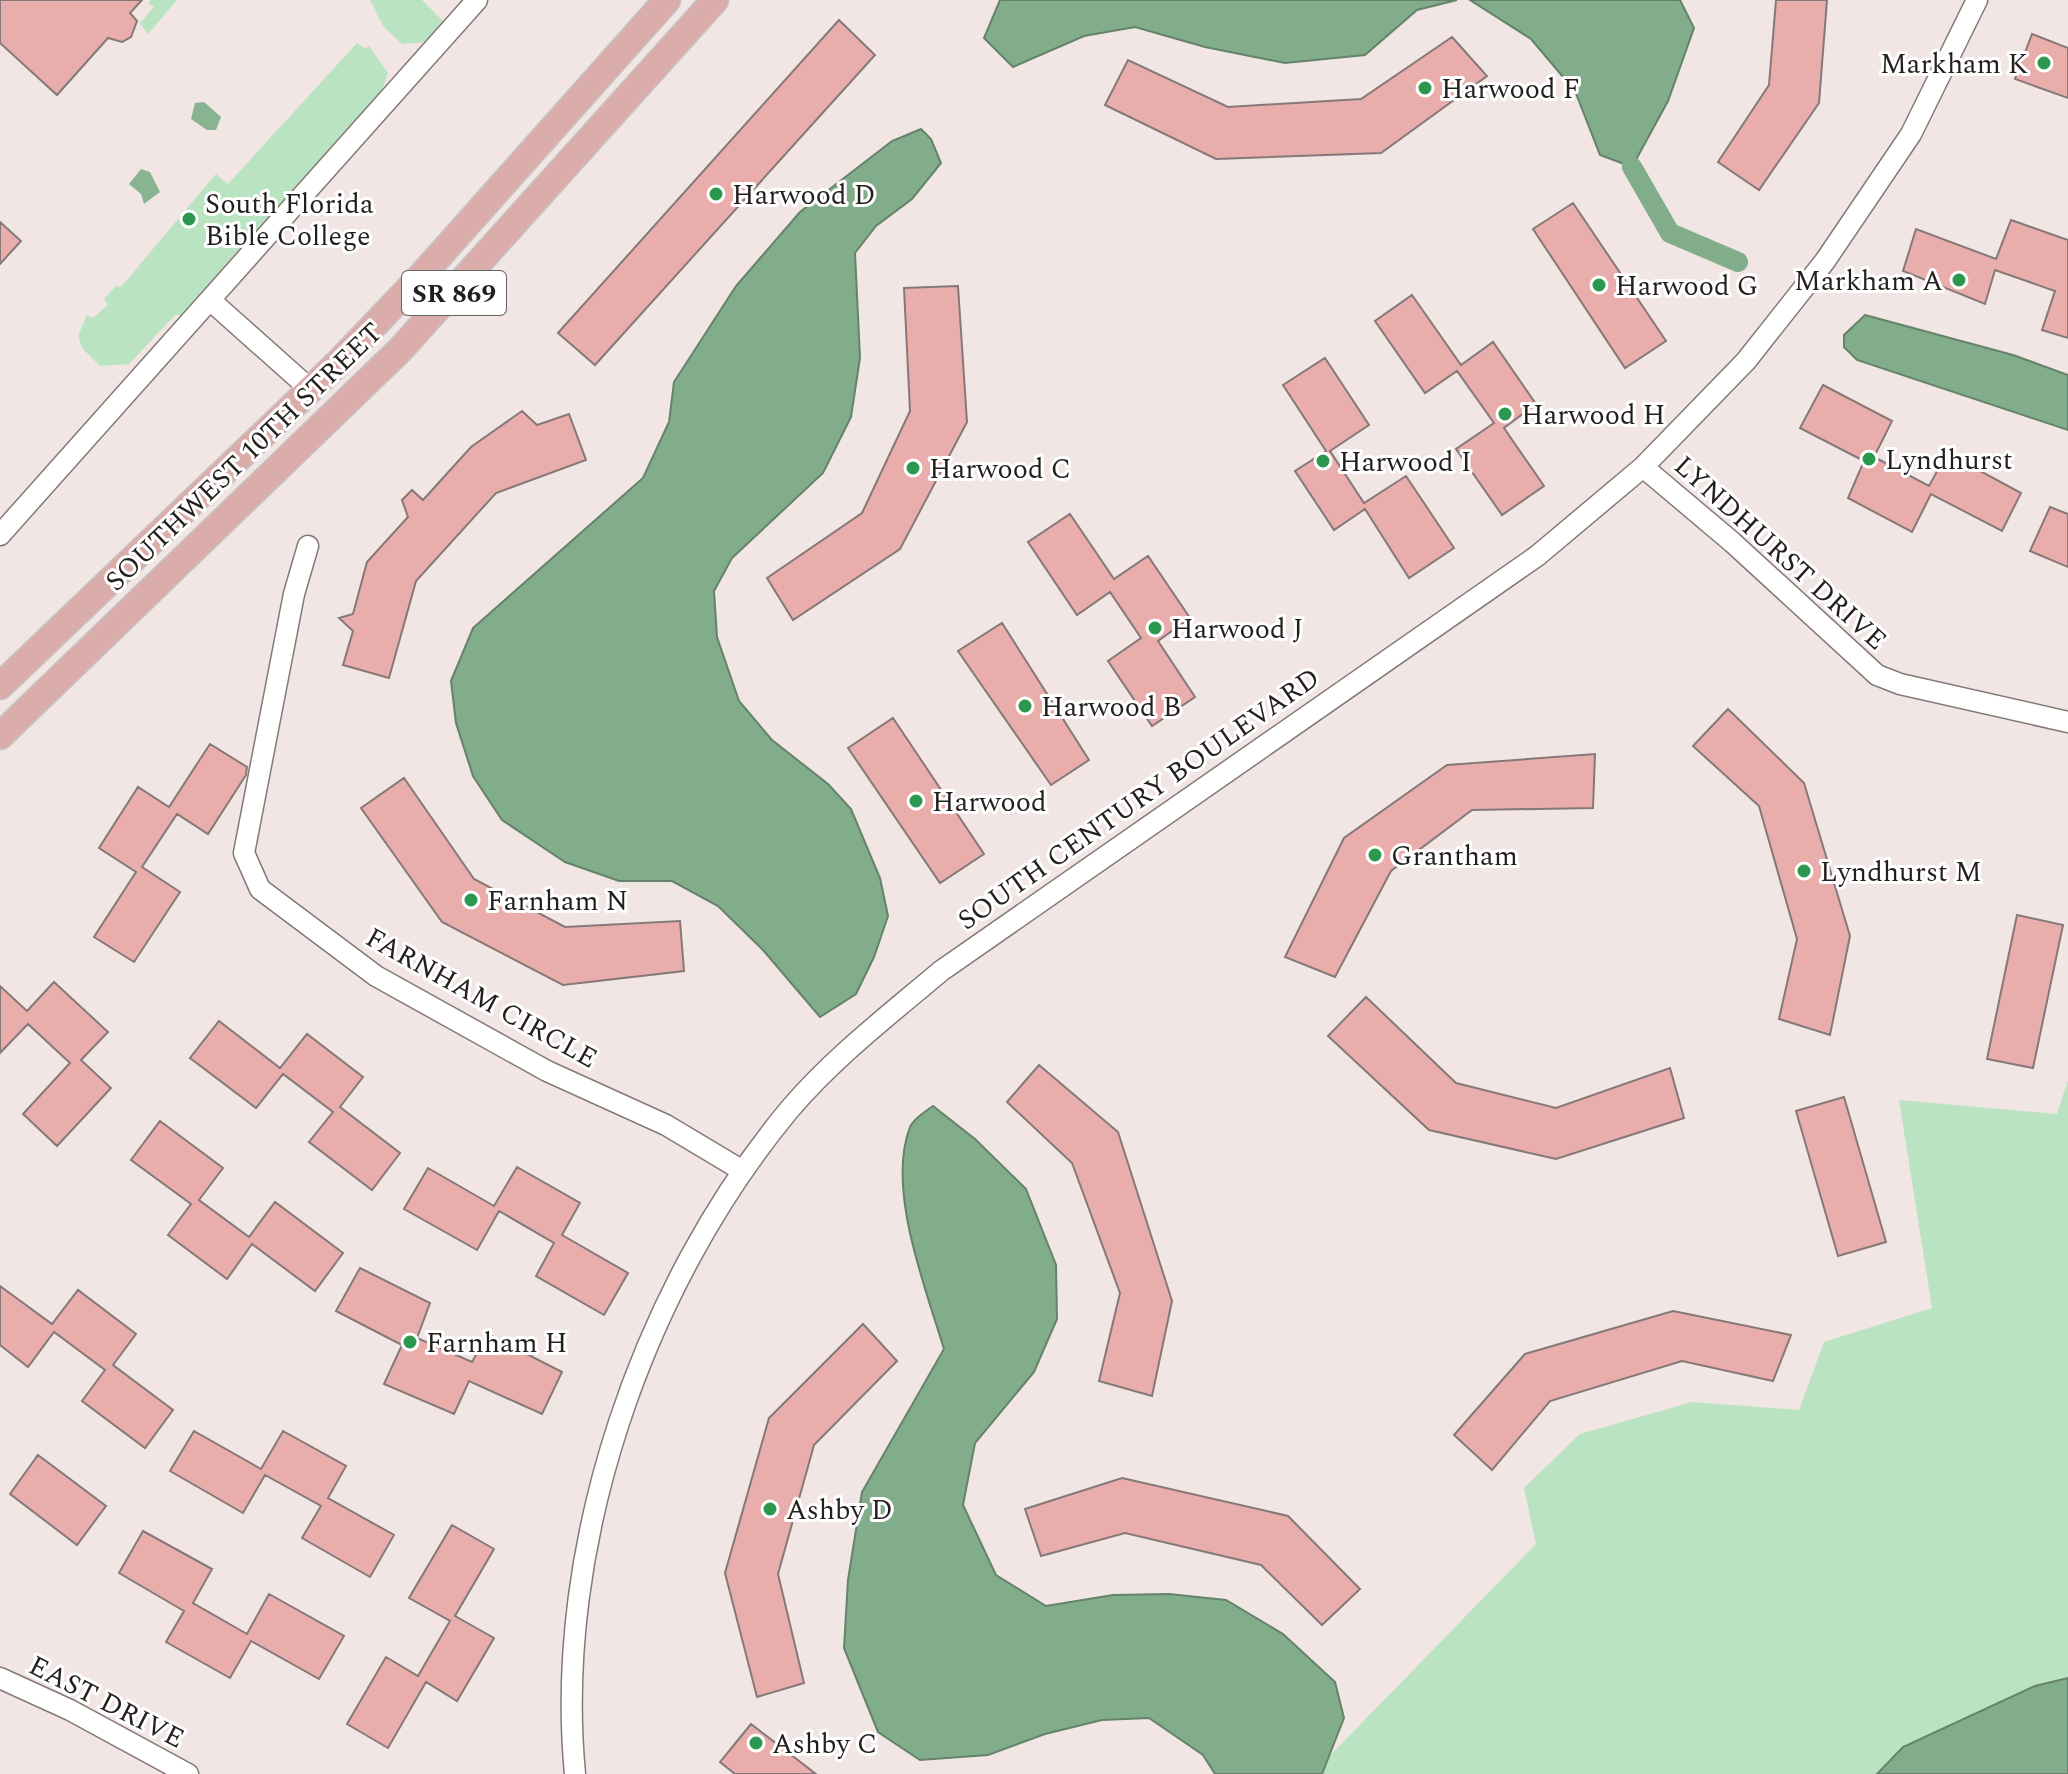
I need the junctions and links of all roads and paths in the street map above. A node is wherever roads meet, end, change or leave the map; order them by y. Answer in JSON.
{"nodes":[{"id":1,"x":477,"y":0,"type":"edge"},
{"id":2,"x":667,"y":0,"type":"edge"},
{"id":3,"x":715,"y":0,"type":"edge"},
{"id":4,"x":1977,"y":0,"type":"edge"},
{"id":5,"x":210,"y":300,"type":"junction"},
{"id":6,"x":311,"y":390,"type":"junction"},
{"id":7,"x":1643,"y":467,"type":"junction"},
{"id":8,"x":248,"y":499,"type":"junction"},
{"id":9,"x":0,"y":535,"type":"edge"},
{"id":10,"x":308,"y":546,"type":"dead end"},
{"id":11,"x":0,"y":686,"type":"edge"},
{"id":12,"x":2068,"y":722,"type":"edge"},
{"id":13,"x":0,"y":736,"type":"edge"},
{"id":14,"x":743,"y":1171,"type":"junction"},
{"id":15,"x":0,"y":1678,"type":"edge"},
{"id":16,"x":188,"y":1774,"type":"edge"},
{"id":17,"x":575,"y":1774,"type":"edge"}],
"edges":[{"from":1,"to":5,"type":"street"},
{"from":2,"to":6,"type":"main road","name":"SOUTHWEST 10TH STREET","number":"SR 869"},
{"from":3,"to":8,"type":"main road","name":"SOUTHWEST 10TH STREET","number":"SR 869"},
{"from":4,"to":7,"type":"street","name":"SOUTH CENTURY BOULEVARD"},
{"from":5,"to":6,"type":"street"},
{"from":5,"to":9,"type":"street"},
{"from":6,"to":8,"type":"main road"},
{"from":6,"to":11,"type":"main road","name":"SOUTHWEST 10TH STREET","number":"SR 869"},
{"from":7,"to":12,"type":"street","name":"LYNDHURST DRIVE"},
{"from":7,"to":14,"type":"street","name":"SOUTH CENTURY BOULEVARD"},
{"from":8,"to":13,"type":"main road","name":"SOUTHWEST 10TH STREET","number":"SR 869"},
{"from":10,"to":14,"type":"street","name":"FARNHAM CIRCLE"},
{"from":14,"to":17,"type":"street","name":"SOUTH CENTURY BOULEVARD"},
{"from":15,"to":16,"type":"street","name":"EAST DRIVE"}]}
